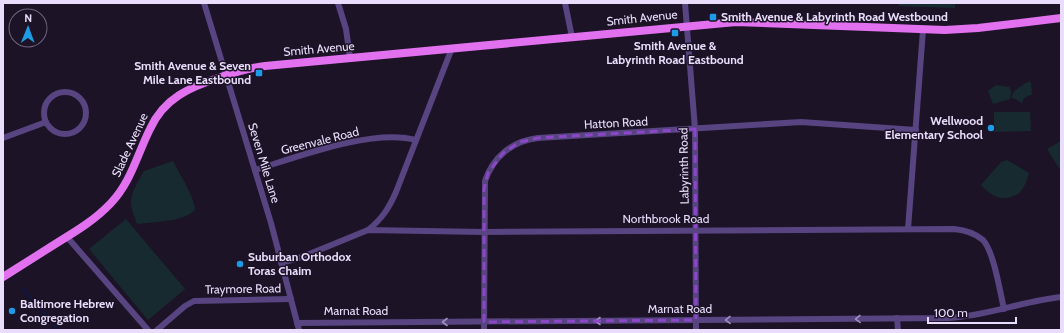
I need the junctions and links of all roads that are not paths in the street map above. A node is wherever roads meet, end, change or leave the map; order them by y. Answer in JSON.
{"nodes":[{"id":1,"x":204,"y":3,"type":"edge"},
{"id":2,"x":338,"y":3,"type":"edge"},
{"id":3,"x":565,"y":3,"type":"edge"},
{"id":4,"x":685,"y":3,"type":"edge"},
{"id":5,"x":1061,"y":18,"type":"edge"},
{"id":6,"x":687,"y":26,"type":"junction"},
{"id":7,"x":923,"y":30,"type":"junction"},
{"id":8,"x":572,"y":37,"type":"junction"},
{"id":9,"x":452,"y":48,"type":"junction"},
{"id":10,"x":350,"y":58,"type":"junction"},
{"id":11,"x":226,"y":75,"type":"junction"},
{"id":12,"x":46,"y":122,"type":"junction"},
{"id":13,"x":695,"y":129,"type":"junction"},
{"id":14,"x":916,"y":130,"type":"junction"},
{"id":15,"x":3,"y":138,"type":"edge"},
{"id":16,"x":416,"y":140,"type":"junction"},
{"id":17,"x":255,"y":170,"type":"junction"},
{"id":18,"x":908,"y":229,"type":"junction"},
{"id":19,"x":368,"y":230,"type":"junction"},
{"id":20,"x":696,"y":230,"type":"junction"},
{"id":21,"x":484,"y":232,"type":"junction"},
{"id":22,"x":67,"y":237,"type":"junction"},
{"id":23,"x":281,"y":264,"type":"junction"},
{"id":24,"x":3,"y":277,"type":"edge"},
{"id":25,"x":1061,"y":297,"type":"edge"},
{"id":26,"x":291,"y":299,"type":"junction"},
{"id":27,"x":1004,"y":309,"type":"junction"},
{"id":28,"x":897,"y":318,"type":"junction"},
{"id":29,"x":696,"y":320,"type":"junction"},
{"id":30,"x":484,"y":322,"type":"junction"},
{"id":31,"x":297,"y":323,"type":"junction"},
{"id":32,"x":148,"y":330,"type":"edge"},
{"id":33,"x":157,"y":330,"type":"edge"},
{"id":34,"x":299,"y":330,"type":"edge"},
{"id":35,"x":484,"y":330,"type":"edge"},
{"id":36,"x":696,"y":330,"type":"edge"},
{"id":37,"x":898,"y":330,"type":"edge"}],
"edges":[{"from":1,"to":11,"type":"street","name":"Seven Mile Lane"},
{"from":2,"to":10,"type":"street"},
{"from":3,"to":8,"type":"street"},
{"from":4,"to":6,"type":"street","name":"Labyrinth Road"},
{"from":5,"to":7,"type":"main road","name":"Smith Avenue"},
{"from":6,"to":7,"type":"main road","name":"Smith Avenue"},
{"from":6,"to":8,"type":"main road","name":"Smith Avenue"},
{"from":6,"to":13,"type":"street","name":"Labyrinth Road"},
{"from":7,"to":14,"type":"street"},
{"from":8,"to":9,"type":"main road","name":"Smith Avenue"},
{"from":9,"to":10,"type":"main road","name":"Smith Avenue"},
{"from":9,"to":16,"type":"street"},
{"from":10,"to":11,"type":"main road","name":"Smith Avenue"},
{"from":11,"to":17,"type":"street","name":"Seven Mile Lane"},
{"from":11,"to":22,"type":"main road","name":"Slade Avenue"},
{"from":12,"to":12,"type":"street"},
{"from":12,"to":15,"type":"street"},
{"from":13,"to":14,"type":"street","name":"Hatton Road"},
{"from":13,"to":20,"type":"street","name":"Labyrinth Road"},
{"from":13,"to":21,"type":"street","name":"Hatton Road"},
{"from":14,"to":18,"type":"street"},
{"from":16,"to":17,"type":"street","name":"Greenvale Road"},
{"from":16,"to":19,"type":"street"},
{"from":17,"to":23,"type":"street","name":"Seven Mile Lane"},
{"from":18,"to":20,"type":"street","name":"Northbrook Road"},
{"from":18,"to":27,"type":"street","name":"Northbrook Road"},
{"from":19,"to":21,"type":"street","name":"Northbrook Road"},
{"from":19,"to":23,"type":"street","name":"Northbrook Road"},
{"from":20,"to":21,"type":"street","name":"Northbrook Road"},
{"from":20,"to":29,"type":"street","name":"Labyrinth Road"},
{"from":21,"to":30,"type":"street","name":"Hatton Road"},
{"from":22,"to":24,"type":"main road","name":"Slade Avenue"},
{"from":22,"to":32,"type":"street"},
{"from":23,"to":26,"type":"street","name":"Seven Mile Lane"},
{"from":25,"to":27,"type":"street","name":"Marnat Road"},
{"from":26,"to":31,"type":"street","name":"Seven Mile Lane"},
{"from":26,"to":33,"type":"street","name":"Traymore Road"},
{"from":27,"to":28,"type":"street","name":"Marnat Road"},
{"from":28,"to":29,"type":"street","name":"Marnat Road","one_way":true},
{"from":28,"to":37,"type":"street"},
{"from":29,"to":30,"type":"street","name":"Marnat Road","one_way":true},
{"from":29,"to":36,"type":"street","name":"Labyrinth Road"},
{"from":30,"to":31,"type":"street","name":"Marnat Road","one_way":true},
{"from":30,"to":35,"type":"street","name":"Hatton Road"},
{"from":31,"to":34,"type":"street","name":"Seven Mile Lane"}]}
